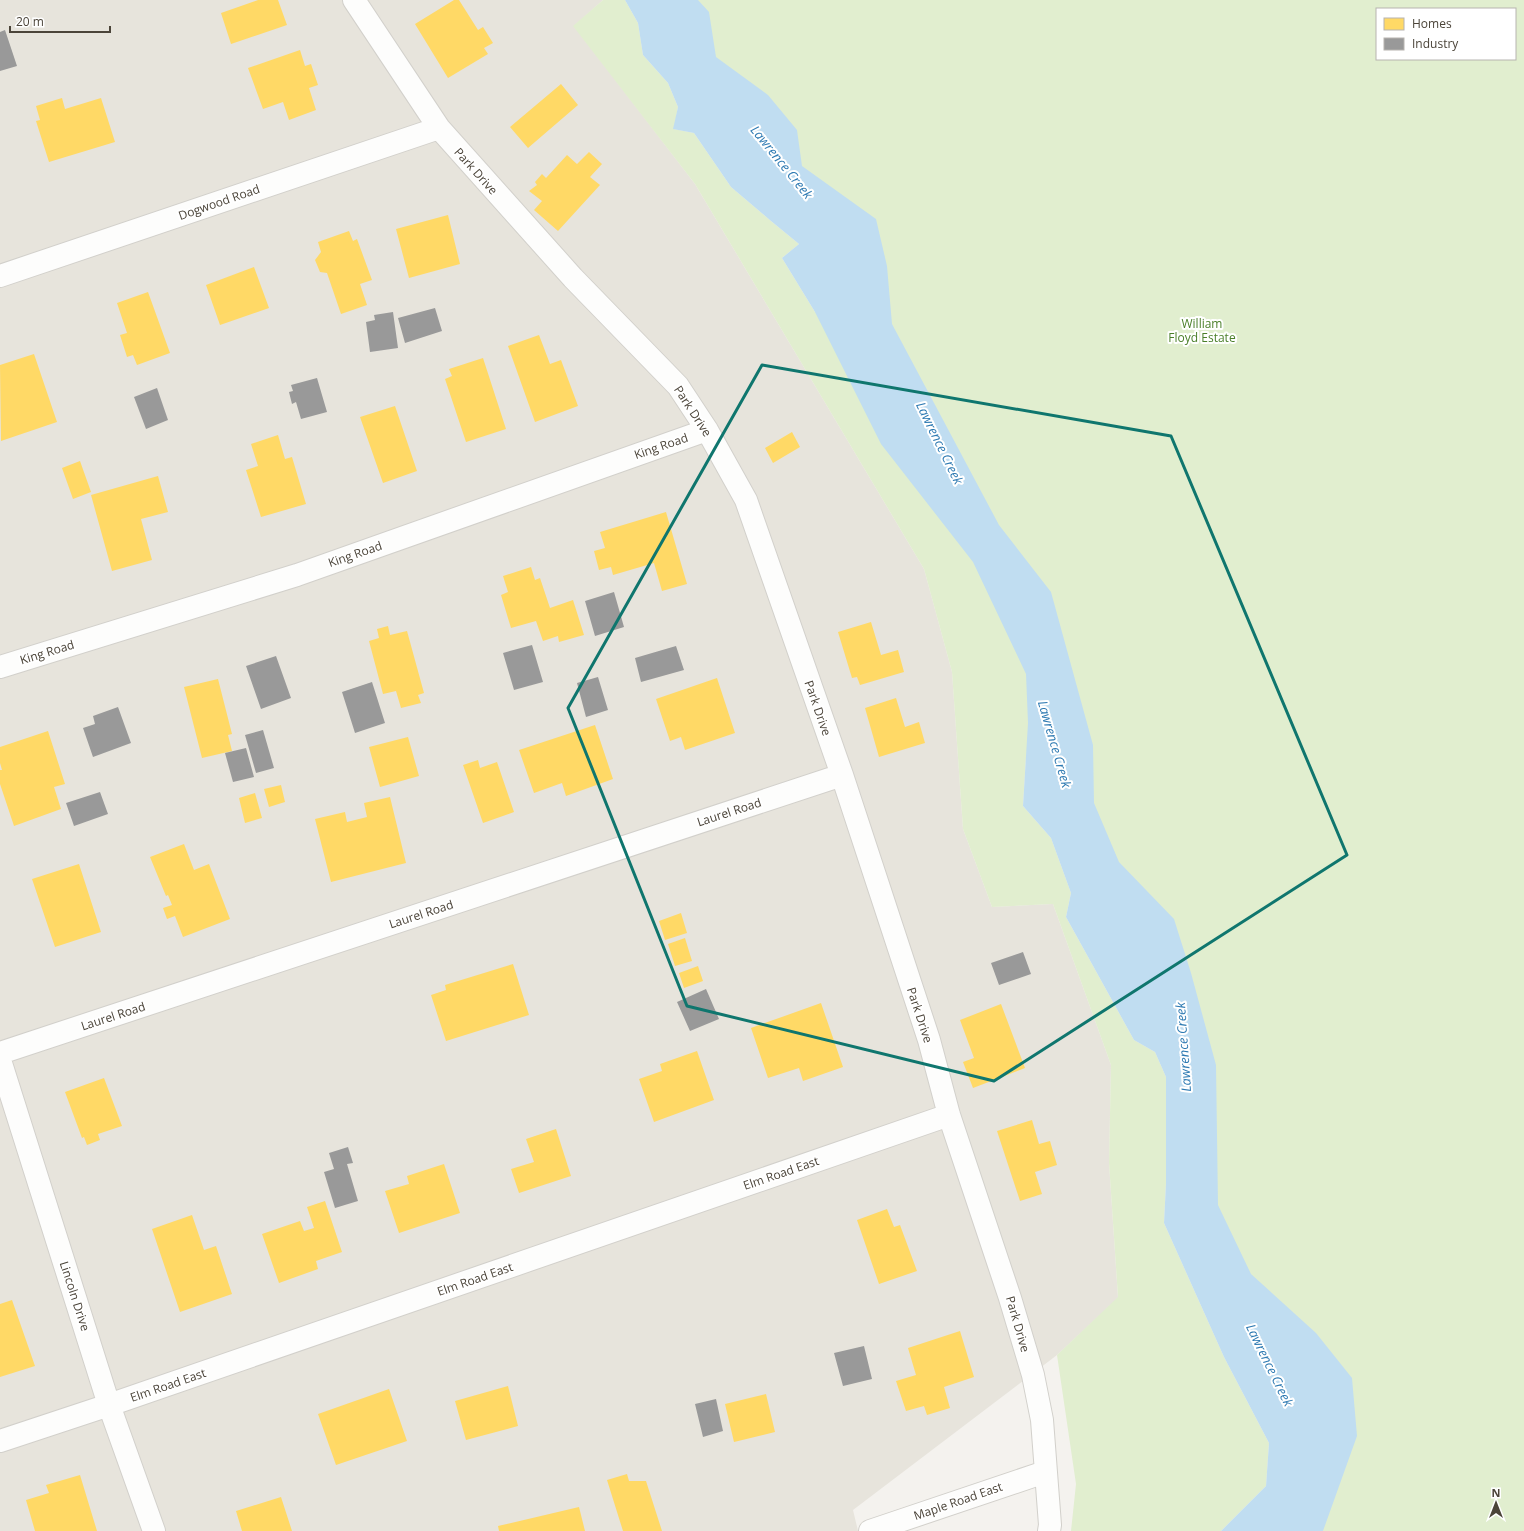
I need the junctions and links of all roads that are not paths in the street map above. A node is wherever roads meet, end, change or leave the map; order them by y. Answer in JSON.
{"nodes":[{"id":1,"x":354,"y":0,"type":"edge"},
{"id":2,"x":439,"y":128,"type":"junction"},
{"id":3,"x":0,"y":276,"type":"edge"},
{"id":4,"x":707,"y":430,"type":"junction"},
{"id":5,"x":0,"y":667,"type":"edge"},
{"id":6,"x":842,"y":775,"type":"junction"},
{"id":7,"x":0,"y":1053,"type":"edge"},
{"id":8,"x":0,"y":1060,"type":"edge"},
{"id":9,"x":949,"y":1115,"type":"junction"},
{"id":10,"x":109,"y":1405,"type":"junction"},
{"id":11,"x":0,"y":1441,"type":"edge"},
{"id":12,"x":1045,"y":1472,"type":"junction"},
{"id":13,"x":154,"y":1531,"type":"edge"},
{"id":14,"x":870,"y":1531,"type":"edge"},
{"id":15,"x":1049,"y":1531,"type":"edge"}],
"edges":[{"from":1,"to":2,"type":"street","name":"Park Drive"},
{"from":2,"to":3,"type":"street","name":"Dogwood Road"},
{"from":2,"to":4,"type":"street","name":"Park Drive"},
{"from":4,"to":5,"type":"street","name":"King Road"},
{"from":4,"to":6,"type":"street","name":"Park Drive"},
{"from":6,"to":7,"type":"street","name":"Laurel Road"},
{"from":6,"to":9,"type":"street","name":"Park Drive"},
{"from":8,"to":10,"type":"street","name":"Lincoln Drive"},
{"from":9,"to":10,"type":"street","name":"Elm Road East"},
{"from":9,"to":12,"type":"street","name":"Park Drive"},
{"from":10,"to":11,"type":"street","name":"Elm Road East"},
{"from":10,"to":13,"type":"street","name":"Lincoln Drive"},
{"from":12,"to":14,"type":"street","name":"Maple Road East"},
{"from":12,"to":15,"type":"street","name":"Park Drive"}]}
